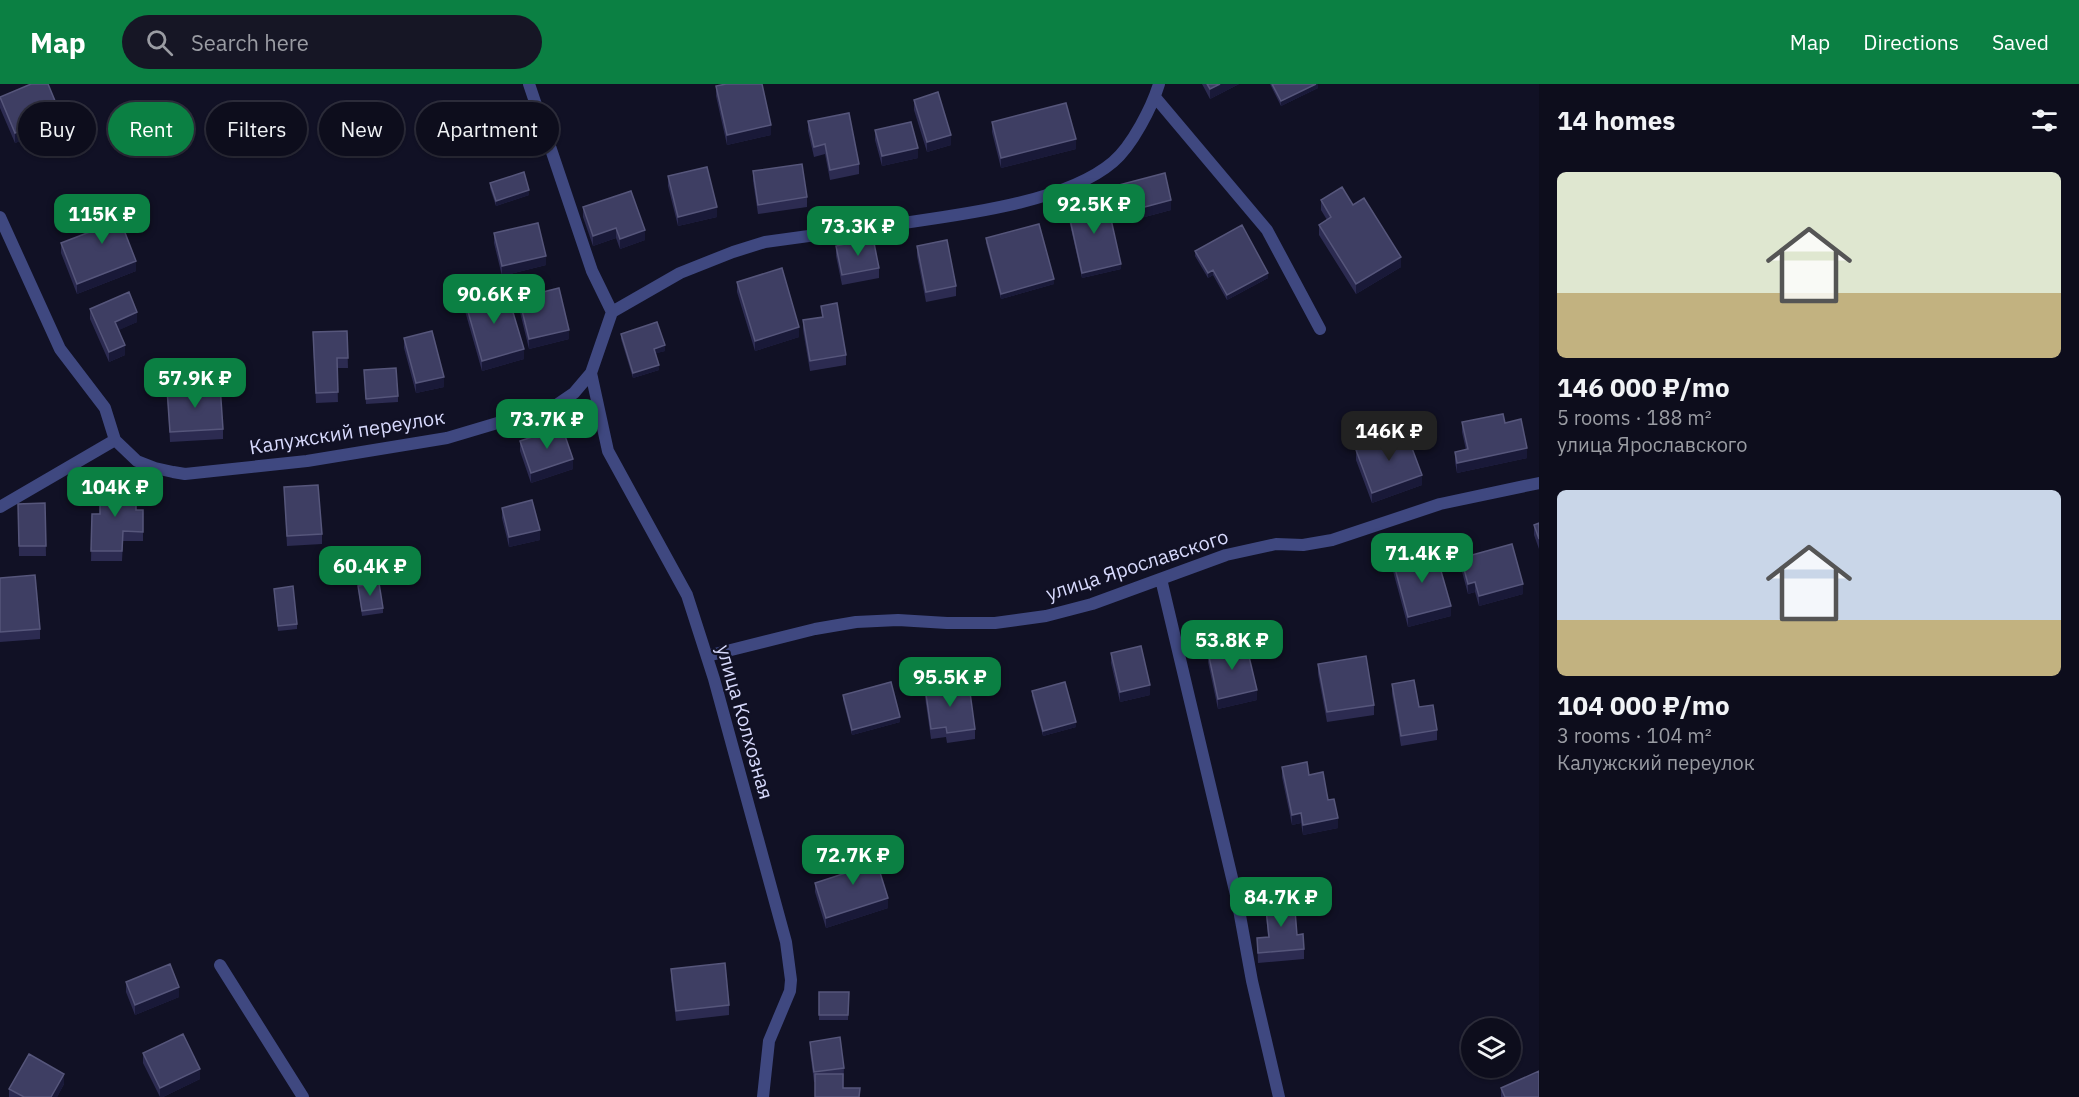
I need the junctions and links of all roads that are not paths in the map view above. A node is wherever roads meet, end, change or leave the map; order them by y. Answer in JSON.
{"nodes":[{"id":1,"x":529,"y":84,"type":"edge"},
{"id":2,"x":1159,"y":84,"type":"edge"},
{"id":3,"x":1155,"y":97,"type":"junction"},
{"id":4,"x":0,"y":217,"type":"edge"},
{"id":5,"x":612,"y":312,"type":"junction"},
{"id":6,"x":1320,"y":329,"type":"dead end"},
{"id":7,"x":591,"y":373,"type":"junction"},
{"id":8,"x":115,"y":440,"type":"junction"},
{"id":9,"x":1539,"y":483,"type":"edge"},
{"id":10,"x":0,"y":507,"type":"edge"},
{"id":11,"x":1161,"y":579,"type":"junction"},
{"id":12,"x":707,"y":656,"type":"junction"},
{"id":13,"x":220,"y":965,"type":"dead end"},
{"id":14,"x":303,"y":1097,"type":"edge"},
{"id":15,"x":763,"y":1097,"type":"edge"},
{"id":16,"x":1279,"y":1097,"type":"edge"}],
"edges":[{"from":1,"to":5,"type":"street"},
{"from":2,"to":3,"type":"street"},
{"from":3,"to":5,"type":"street"},
{"from":3,"to":6,"type":"street"},
{"from":4,"to":8,"type":"street"},
{"from":5,"to":7,"type":"street","name":"Калужский переулок"},
{"from":7,"to":8,"type":"street","name":"Калужский переулок"},
{"from":7,"to":12,"type":"street","name":"улица Колхозная"},
{"from":8,"to":10,"type":"street"},
{"from":9,"to":11,"type":"street","name":"улица Ярославского"},
{"from":11,"to":12,"type":"street","name":"улица Ярославского"},
{"from":11,"to":16,"type":"street"},
{"from":12,"to":15,"type":"street","name":"улица Колхозная"},
{"from":13,"to":14,"type":"street"}]}
